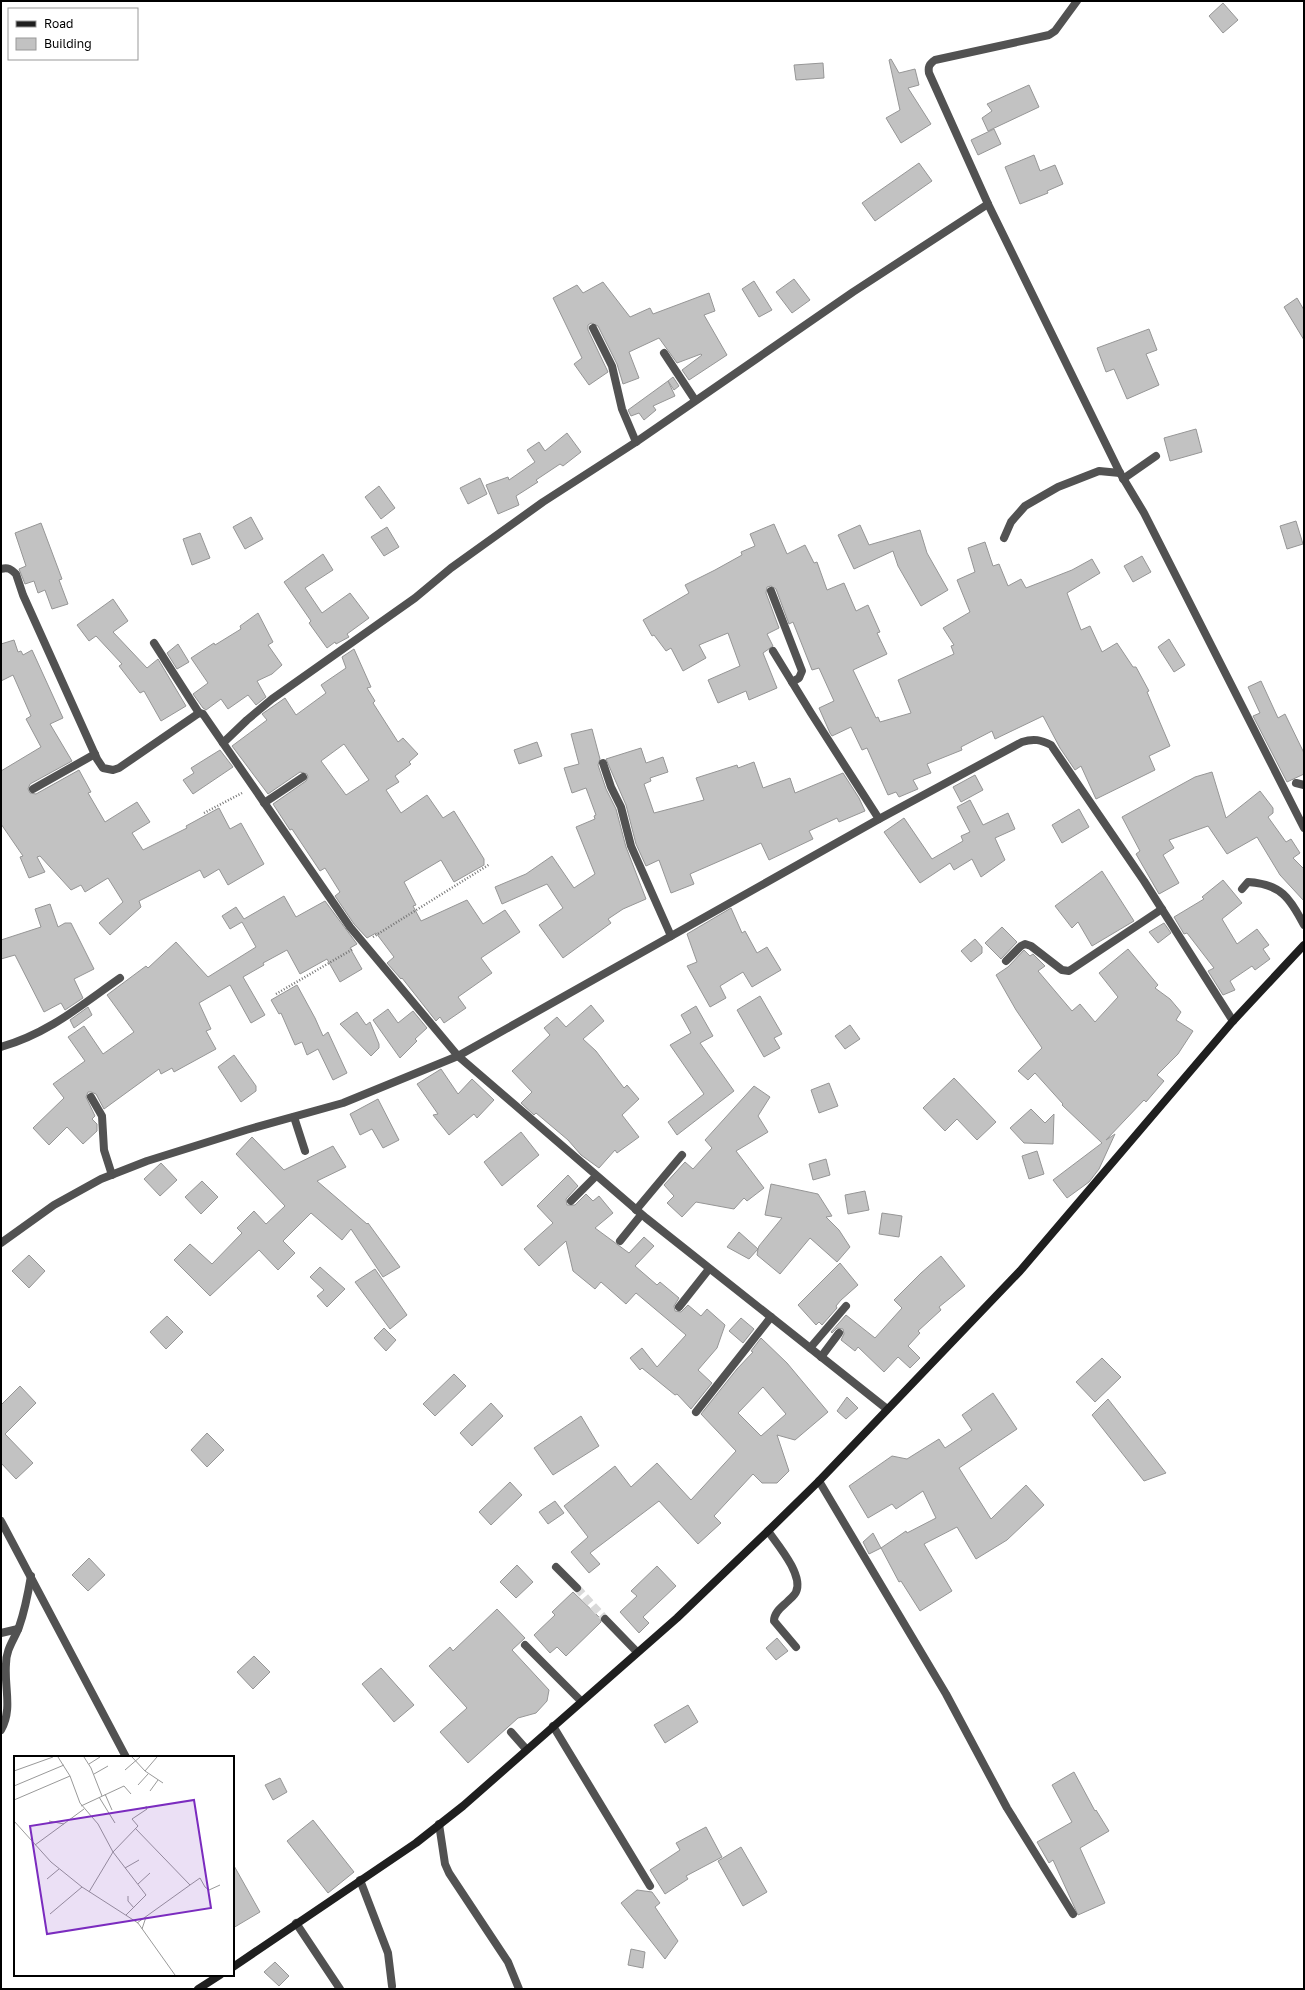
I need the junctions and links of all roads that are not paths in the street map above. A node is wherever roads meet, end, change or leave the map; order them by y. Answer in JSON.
{"nodes":[{"id":1,"x":1077,"y":1,"type":"edge"},
{"id":2,"x":988,"y":204,"type":"junction"},
{"id":3,"x":593,"y":328,"type":"dead end"},
{"id":4,"x":664,"y":353,"type":"dead end"},
{"id":5,"x":695,"y":400,"type":"junction"},
{"id":6,"x":636,"y":442,"type":"junction"},
{"id":7,"x":1156,"y":456,"type":"dead end"},
{"id":8,"x":1121,"y":476,"type":"junction"},
{"id":9,"x":1004,"y":538,"type":"dead end"},
{"id":10,"x":1,"y":569,"type":"edge"},
{"id":11,"x":771,"y":591,"type":"dead end"},
{"id":12,"x":154,"y":642,"type":"dead end"},
{"id":13,"x":773,"y":651,"type":"dead end"},
{"id":14,"x":792,"y":682,"type":"junction"},
{"id":15,"x":199,"y":712,"type":"junction"},
{"id":16,"x":223,"y":743,"type":"junction"},
{"id":17,"x":95,"y":754,"type":"junction"},
{"id":18,"x":603,"y":763,"type":"dead end"},
{"id":19,"x":303,"y":777,"type":"dead end"},
{"id":20,"x":33,"y":789,"type":"dead end"},
{"id":21,"x":264,"y":803,"type":"junction"},
{"id":22,"x":879,"y":819,"type":"junction"},
{"id":23,"x":1304,"y":828,"type":"edge"},
{"id":24,"x":1242,"y":888,"type":"dead end"},
{"id":25,"x":1162,"y":909,"type":"junction"},
{"id":26,"x":1304,"y":925,"type":"edge"},
{"id":27,"x":671,"y":936,"type":"junction"},
{"id":28,"x":1304,"y":945,"type":"edge"},
{"id":29,"x":1006,"y":961,"type":"dead end"},
{"id":30,"x":120,"y":978,"type":"dead end"},
{"id":31,"x":1232,"y":1021,"type":"junction"},
{"id":32,"x":1,"y":1047,"type":"edge"},
{"id":33,"x":458,"y":1056,"type":"junction"},
{"id":34,"x":91,"y":1097,"type":"dead end"},
{"id":35,"x":294,"y":1117,"type":"junction"},
{"id":36,"x":304,"y":1151,"type":"dead end"},
{"id":37,"x":682,"y":1155,"type":"dead end"},
{"id":38,"x":112,"y":1175,"type":"junction"},
{"id":39,"x":596,"y":1176,"type":"junction"},
{"id":40,"x":571,"y":1200,"type":"dead end"},
{"id":41,"x":639,"y":1212,"type":"junction"},
{"id":42,"x":620,"y":1241,"type":"dead end"},
{"id":43,"x":1,"y":1243,"type":"edge"},
{"id":44,"x":710,"y":1269,"type":"junction"},
{"id":45,"x":846,"y":1306,"type":"dead end"},
{"id":46,"x":679,"y":1307,"type":"dead end"},
{"id":47,"x":771,"y":1318,"type":"junction"},
{"id":48,"x":839,"y":1332,"type":"dead end"},
{"id":49,"x":810,"y":1348,"type":"junction"},
{"id":50,"x":821,"y":1357,"type":"junction"},
{"id":51,"x":887,"y":1409,"type":"junction"},
{"id":52,"x":696,"y":1412,"type":"dead end"},
{"id":53,"x":819,"y":1481,"type":"junction"},
{"id":54,"x":1,"y":1521,"type":"edge"},
{"id":55,"x":768,"y":1531,"type":"junction"},
{"id":56,"x":556,"y":1567,"type":"dead end"},
{"id":57,"x":31,"y":1576,"type":"junction"},
{"id":58,"x":577,"y":1588,"type":"tunnel mouth"},
{"id":59,"x":605,"y":1619,"type":"tunnel mouth"},
{"id":60,"x":18,"y":1630,"type":"junction"},
{"id":61,"x":1,"y":1633,"type":"edge"},
{"id":62,"x":525,"y":1645,"type":"dead end"},
{"id":63,"x":796,"y":1647,"type":"dead end"},
{"id":64,"x":637,"y":1652,"type":"junction"},
{"id":65,"x":581,"y":1702,"type":"junction"},
{"id":66,"x":553,"y":1726,"type":"junction"},
{"id":67,"x":1,"y":1730,"type":"edge"},
{"id":68,"x":511,"y":1732,"type":"dead end"},
{"id":69,"x":526,"y":1749,"type":"junction"},
{"id":70,"x":125,"y":1756,"type":"edge"},
{"id":71,"x":440,"y":1824,"type":"junction"},
{"id":72,"x":360,"y":1880,"type":"junction"},
{"id":73,"x":650,"y":1886,"type":"dead end"},
{"id":74,"x":1073,"y":1914,"type":"dead end"},
{"id":75,"x":296,"y":1923,"type":"junction"},
{"id":76,"x":234,"y":1964,"type":"edge"},
{"id":77,"x":218,"y":1976,"type":"edge"},
{"id":78,"x":392,"y":1986,"type":"dead end"},
{"id":79,"x":198,"y":1989,"type":"edge"},
{"id":80,"x":340,"y":1989,"type":"edge"},
{"id":81,"x":519,"y":1989,"type":"edge"}],
"edges":[{"from":1,"to":2,"type":"street"},
{"from":2,"to":5,"type":"street"},
{"from":2,"to":8,"type":"street"},
{"from":3,"to":6,"type":"street"},
{"from":4,"to":5,"type":"street"},
{"from":5,"to":6,"type":"street"},
{"from":6,"to":16,"type":"street"},
{"from":7,"to":8,"type":"street"},
{"from":8,"to":9,"type":"street"},
{"from":8,"to":23,"type":"street"},
{"from":10,"to":17,"type":"street"},
{"from":11,"to":14,"type":"street"},
{"from":12,"to":15,"type":"street"},
{"from":13,"to":14,"type":"street"},
{"from":14,"to":22,"type":"street"},
{"from":15,"to":16,"type":"street"},
{"from":15,"to":17,"type":"street"},
{"from":16,"to":21,"type":"street"},
{"from":17,"to":20,"type":"street"},
{"from":18,"to":27,"type":"street"},
{"from":19,"to":21,"type":"street"},
{"from":21,"to":33,"type":"street"},
{"from":22,"to":25,"type":"street"},
{"from":22,"to":27,"type":"street"},
{"from":24,"to":26,"type":"street"},
{"from":25,"to":29,"type":"street"},
{"from":25,"to":31,"type":"street"},
{"from":27,"to":33,"type":"street"},
{"from":28,"to":31,"type":"street"},
{"from":30,"to":32,"type":"street"},
{"from":31,"to":51,"type":"street"},
{"from":33,"to":35,"type":"street"},
{"from":33,"to":39,"type":"street"},
{"from":34,"to":38,"type":"street"},
{"from":35,"to":36,"type":"street"},
{"from":35,"to":38,"type":"street"},
{"from":37,"to":41,"type":"street"},
{"from":38,"to":43,"type":"street"},
{"from":39,"to":40,"type":"street"},
{"from":39,"to":41,"type":"street"},
{"from":41,"to":42,"type":"street"},
{"from":41,"to":44,"type":"street"},
{"from":44,"to":46,"type":"street"},
{"from":44,"to":47,"type":"street"},
{"from":45,"to":49,"type":"street"},
{"from":47,"to":49,"type":"street"},
{"from":47,"to":52,"type":"street"},
{"from":48,"to":50,"type":"street"},
{"from":49,"to":50,"type":"street"},
{"from":50,"to":51,"type":"street"},
{"from":51,"to":53,"type":"street"},
{"from":53,"to":55,"type":"street"},
{"from":53,"to":74,"type":"street"},
{"from":54,"to":57,"type":"street"},
{"from":55,"to":63,"type":"street"},
{"from":55,"to":64,"type":"street"},
{"from":56,"to":58,"type":"street"},
{"from":57,"to":60,"type":"street"},
{"from":57,"to":70,"type":"street"},
{"from":59,"to":64,"type":"street"},
{"from":60,"to":61,"type":"street"},
{"from":60,"to":67,"type":"street"},
{"from":62,"to":65,"type":"street"},
{"from":64,"to":65,"type":"street"},
{"from":65,"to":66,"type":"street"},
{"from":66,"to":69,"type":"street"},
{"from":66,"to":73,"type":"street"},
{"from":68,"to":69,"type":"street"},
{"from":69,"to":71,"type":"street"},
{"from":71,"to":72,"type":"street"},
{"from":71,"to":81,"type":"street"},
{"from":72,"to":75,"type":"street"},
{"from":72,"to":78,"type":"street"},
{"from":75,"to":76,"type":"street"},
{"from":75,"to":80,"type":"street"},
{"from":77,"to":79,"type":"street"}]}
